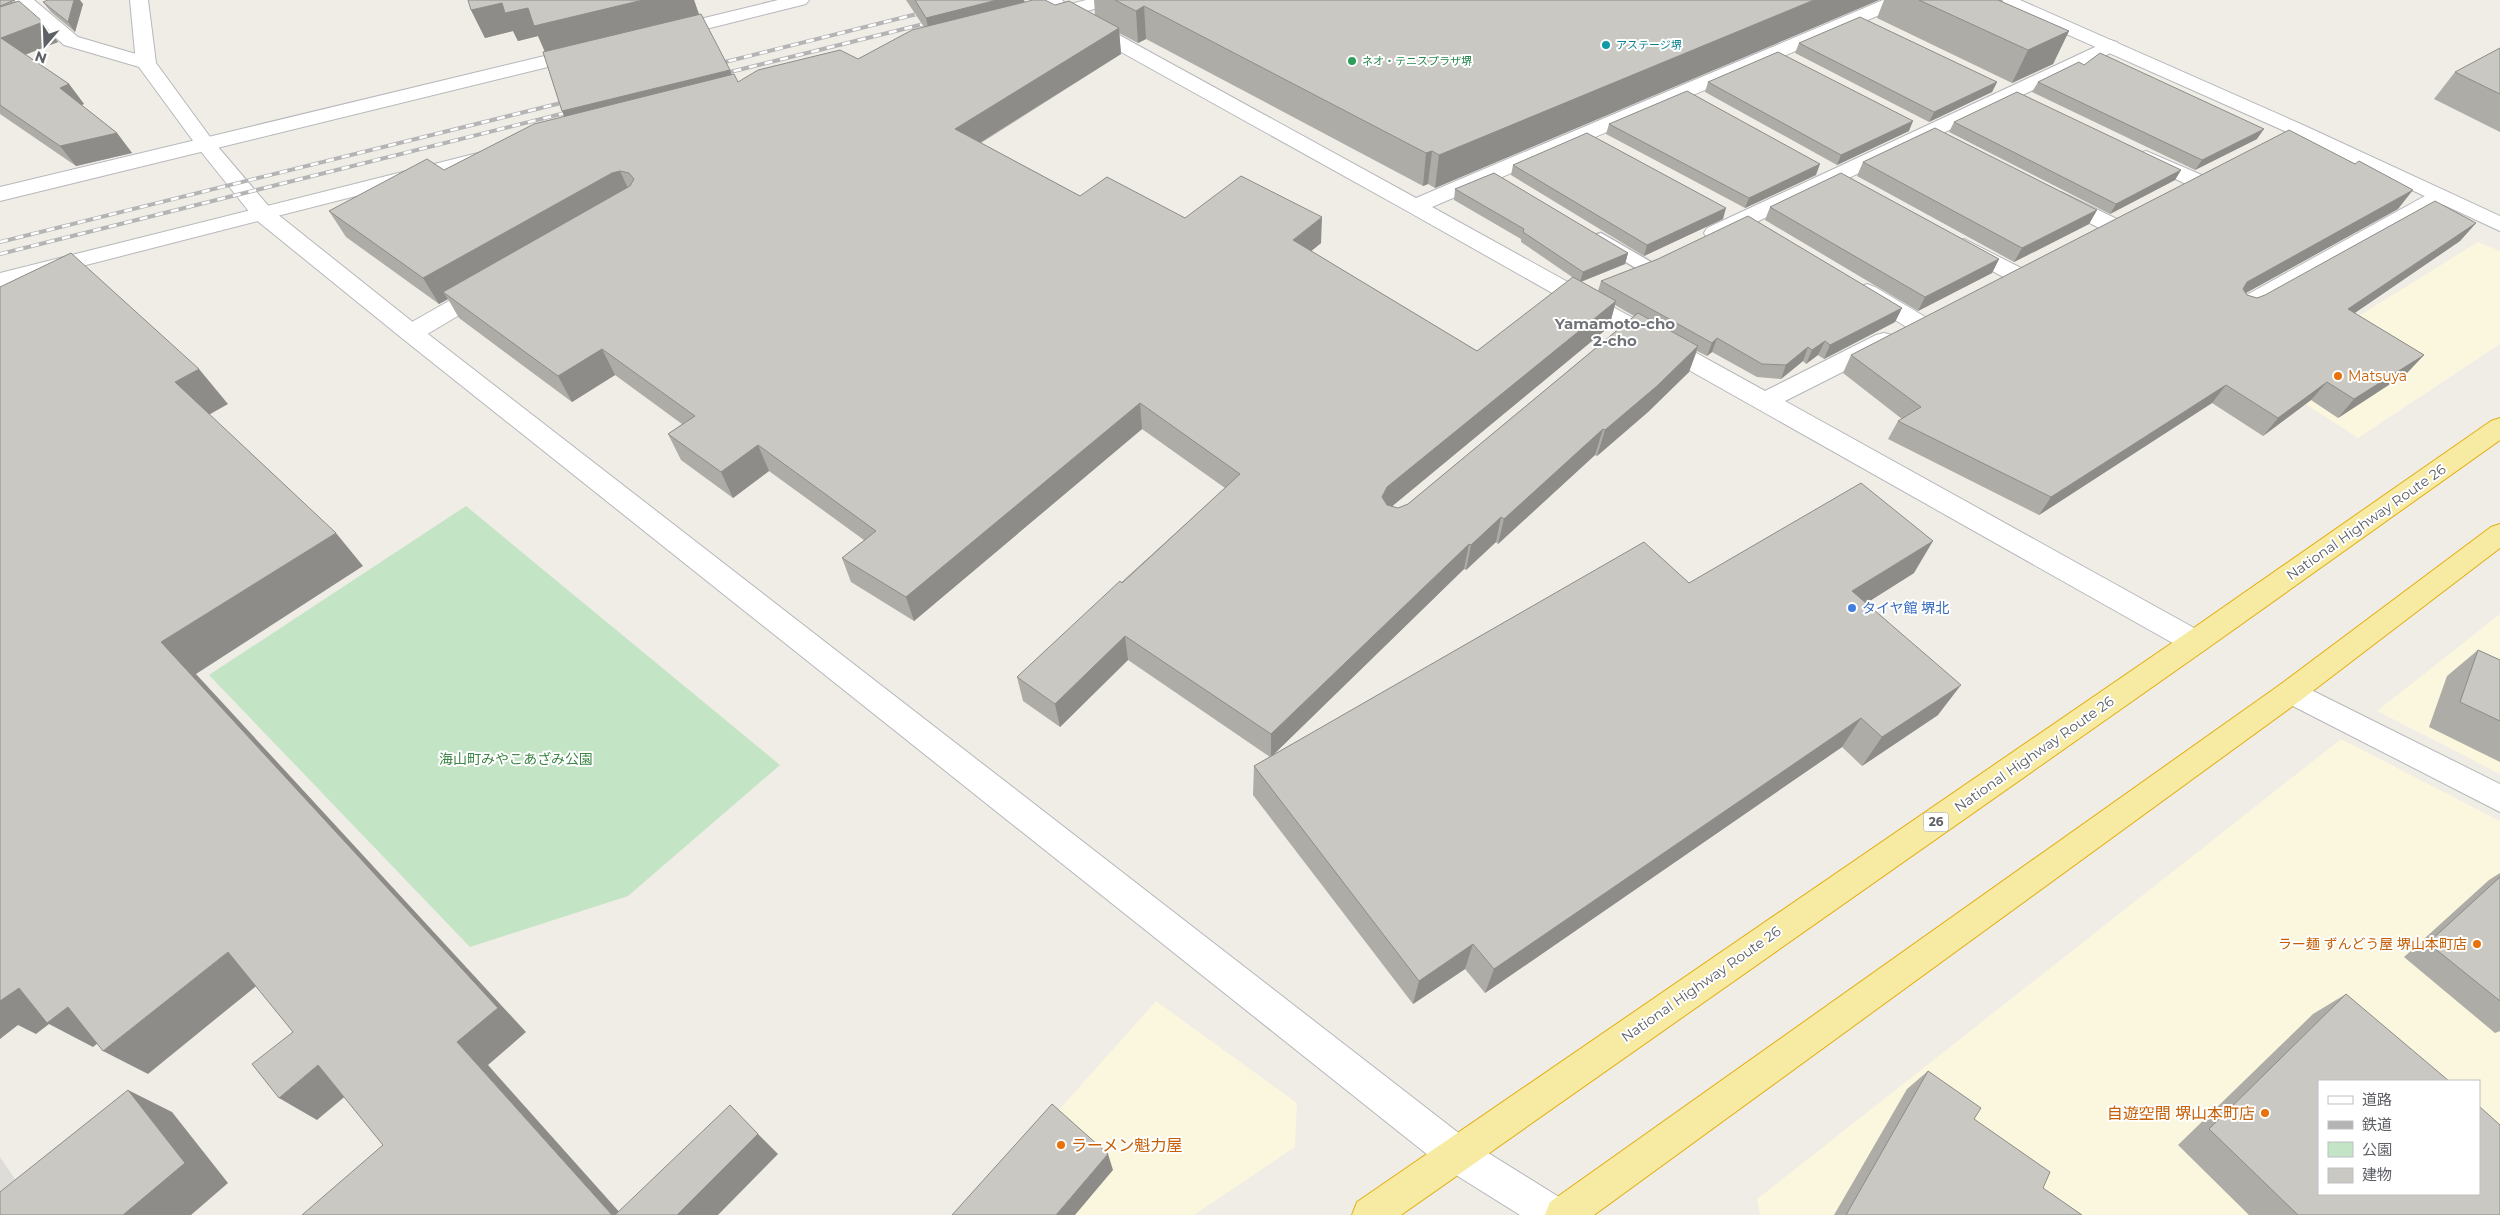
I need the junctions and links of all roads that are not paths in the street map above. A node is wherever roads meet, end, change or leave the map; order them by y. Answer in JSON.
{"nodes":[{"id":1,"x":139,"y":0,"type":"edge"},
{"id":2,"x":800,"y":0,"type":"edge"},
{"id":3,"x":1108,"y":0,"type":"edge"},
{"id":4,"x":1899,"y":0,"type":"edge"},
{"id":5,"x":2005,"y":0,"type":"edge"},
{"id":6,"x":1057,"y":6,"type":"edge"},
{"id":7,"x":34,"y":9,"type":"edge"},
{"id":8,"x":1857,"y":18,"type":"junction"},
{"id":9,"x":1033,"y":19,"type":"edge"},
{"id":10,"x":1883,"y":30,"type":"edge"},
{"id":11,"x":647,"y":37,"type":"edge"},
{"id":12,"x":2110,"y":46,"type":"junction"},
{"id":13,"x":600,"y":49,"type":"edge"},
{"id":14,"x":1774,"y":52,"type":"junction"},
{"id":15,"x":146,"y":63,"type":"junction"},
{"id":16,"x":1800,"y":66,"type":"edge"},
{"id":17,"x":1986,"y":80,"type":"edge"},
{"id":18,"x":1685,"y":91,"type":"junction"},
{"id":19,"x":2021,"y":97,"type":"junction"},
{"id":20,"x":1710,"y":105,"type":"edge"},
{"id":21,"x":1904,"y":118,"type":"edge"},
{"id":22,"x":2296,"y":129,"type":"junction"},
{"id":23,"x":1930,"y":131,"type":"junction"},
{"id":24,"x":1586,"y":133,"type":"junction"},
{"id":25,"x":2272,"y":142,"type":"edge"},
{"id":26,"x":1956,"y":144,"type":"edge"},
{"id":27,"x":206,"y":145,"type":"junction"},
{"id":28,"x":1610,"y":147,"type":"edge"},
{"id":29,"x":2126,"y":147,"type":"edge"},
{"id":30,"x":503,"y":153,"type":"edge"},
{"id":31,"x":1810,"y":162,"type":"edge"},
{"id":32,"x":1492,"y":173,"type":"junction"},
{"id":33,"x":1836,"y":176,"type":"junction"},
{"id":34,"x":1509,"y":183,"type":"edge"},
{"id":35,"x":2042,"y":189,"type":"edge"},
{"id":36,"x":1861,"y":190,"type":"edge"},
{"id":37,"x":0,"y":194,"type":"edge"},
{"id":38,"x":2171,"y":194,"type":"edge"},
{"id":39,"x":2440,"y":197,"type":"junction"},
{"id":40,"x":1415,"y":206,"type":"junction"},
{"id":41,"x":1719,"y":206,"type":"edge"},
{"id":42,"x":263,"y":214,"type":"junction"},
{"id":43,"x":1744,"y":219,"type":"junction"},
{"id":44,"x":2500,"y":224,"type":"edge"},
{"id":45,"x":1586,"y":230,"type":"edge"},
{"id":46,"x":1769,"y":234,"type":"edge"},
{"id":47,"x":1947,"y":236,"type":"edge"},
{"id":48,"x":2084,"y":238,"type":"edge"},
{"id":49,"x":1699,"y":240,"type":"edge"},
{"id":50,"x":1654,"y":262,"type":"joint"},
{"id":51,"x":504,"y":279,"type":"edge"},
{"id":52,"x":0,"y":280,"type":"edge"},
{"id":53,"x":1852,"y":284,"type":"edge"},
{"id":54,"x":1989,"y":288,"type":"edge"},
{"id":55,"x":1573,"y":295,"type":"junction"},
{"id":56,"x":2242,"y":308,"type":"edge"},
{"id":57,"x":411,"y":334,"type":"junction"},
{"id":58,"x":1764,"y":402,"type":"junction"},
{"id":59,"x":2500,"y":427,"type":"edge"},
{"id":60,"x":2500,"y":534,"type":"edge"},
{"id":61,"x":2195,"y":642,"type":"junction"},
{"id":62,"x":2291,"y":692,"type":"junction"},
{"id":63,"x":2500,"y":799,"type":"edge"},
{"id":64,"x":1456,"y":1154,"type":"junction"},
{"id":65,"x":1370,"y":1215,"type":"edge"},
{"id":66,"x":1554,"y":1215,"type":"edge"},
{"id":67,"x":1563,"y":1215,"type":"edge"}],
"edges":[{"from":1,"to":15,"type":"street"},
{"from":2,"to":11,"type":"street"},
{"from":3,"to":6,"type":"street"},
{"from":4,"to":8,"type":"street"},
{"from":5,"to":12,"type":"street"},
{"from":6,"to":9,"type":"street"},
{"from":6,"to":40,"type":"street"},
{"from":7,"to":15,"type":"street"},
{"from":8,"to":10,"type":"street"},
{"from":8,"to":14,"type":"street"},
{"from":12,"to":19,"type":"street"},
{"from":12,"to":22,"type":"street"},
{"from":13,"to":27,"type":"street"},
{"from":14,"to":16,"type":"street"},
{"from":14,"to":18,"type":"street"},
{"from":15,"to":27,"type":"street"},
{"from":17,"to":19,"type":"street"},
{"from":18,"to":20,"type":"street"},
{"from":18,"to":24,"type":"street"},
{"from":19,"to":23,"type":"street"},
{"from":21,"to":23,"type":"street"},
{"from":22,"to":25,"type":"street"},
{"from":22,"to":39,"type":"street"},
{"from":23,"to":26,"type":"street"},
{"from":23,"to":33,"type":"street"},
{"from":24,"to":28,"type":"street"},
{"from":24,"to":32,"type":"street"},
{"from":27,"to":37,"type":"street"},
{"from":27,"to":42,"type":"street"},
{"from":29,"to":38,"type":"street"},
{"from":30,"to":42,"type":"street"},
{"from":31,"to":33,"type":"street"},
{"from":32,"to":34,"type":"lane"},
{"from":32,"to":40,"type":"street"},
{"from":33,"to":36,"type":"street"},
{"from":33,"to":43,"type":"street"},
{"from":35,"to":48,"type":"street"},
{"from":39,"to":44,"type":"street"},
{"from":39,"to":56,"type":"street"},
{"from":40,"to":55,"type":"street"},
{"from":41,"to":43,"type":"street"},
{"from":42,"to":52,"type":"street"},
{"from":42,"to":57,"type":"street"},
{"from":43,"to":46,"type":"street"},
{"from":43,"to":49,"type":"street"},
{"from":45,"to":50,"type":"lane"},
{"from":47,"to":54,"type":"street"},
{"from":50,"to":55,"type":"street"},
{"from":51,"to":57,"type":"street"},
{"from":53,"to":58,"type":"street"},
{"from":55,"to":58,"type":"street"},
{"from":57,"to":64,"type":"street"},
{"from":58,"to":61,"type":"street"},
{"from":59,"to":61,"type":"highway","name":"National Highway Route 26","number":"26"},
{"from":60,"to":62,"type":"highway"},
{"from":61,"to":64,"type":"highway","name":"National Highway Route 26","number":"26"},
{"from":62,"to":63,"type":"street"},
{"from":62,"to":67,"type":"highway"},
{"from":64,"to":65,"type":"highway","name":"National Highway Route 26","number":"26"},
{"from":64,"to":66,"type":"street"}]}
